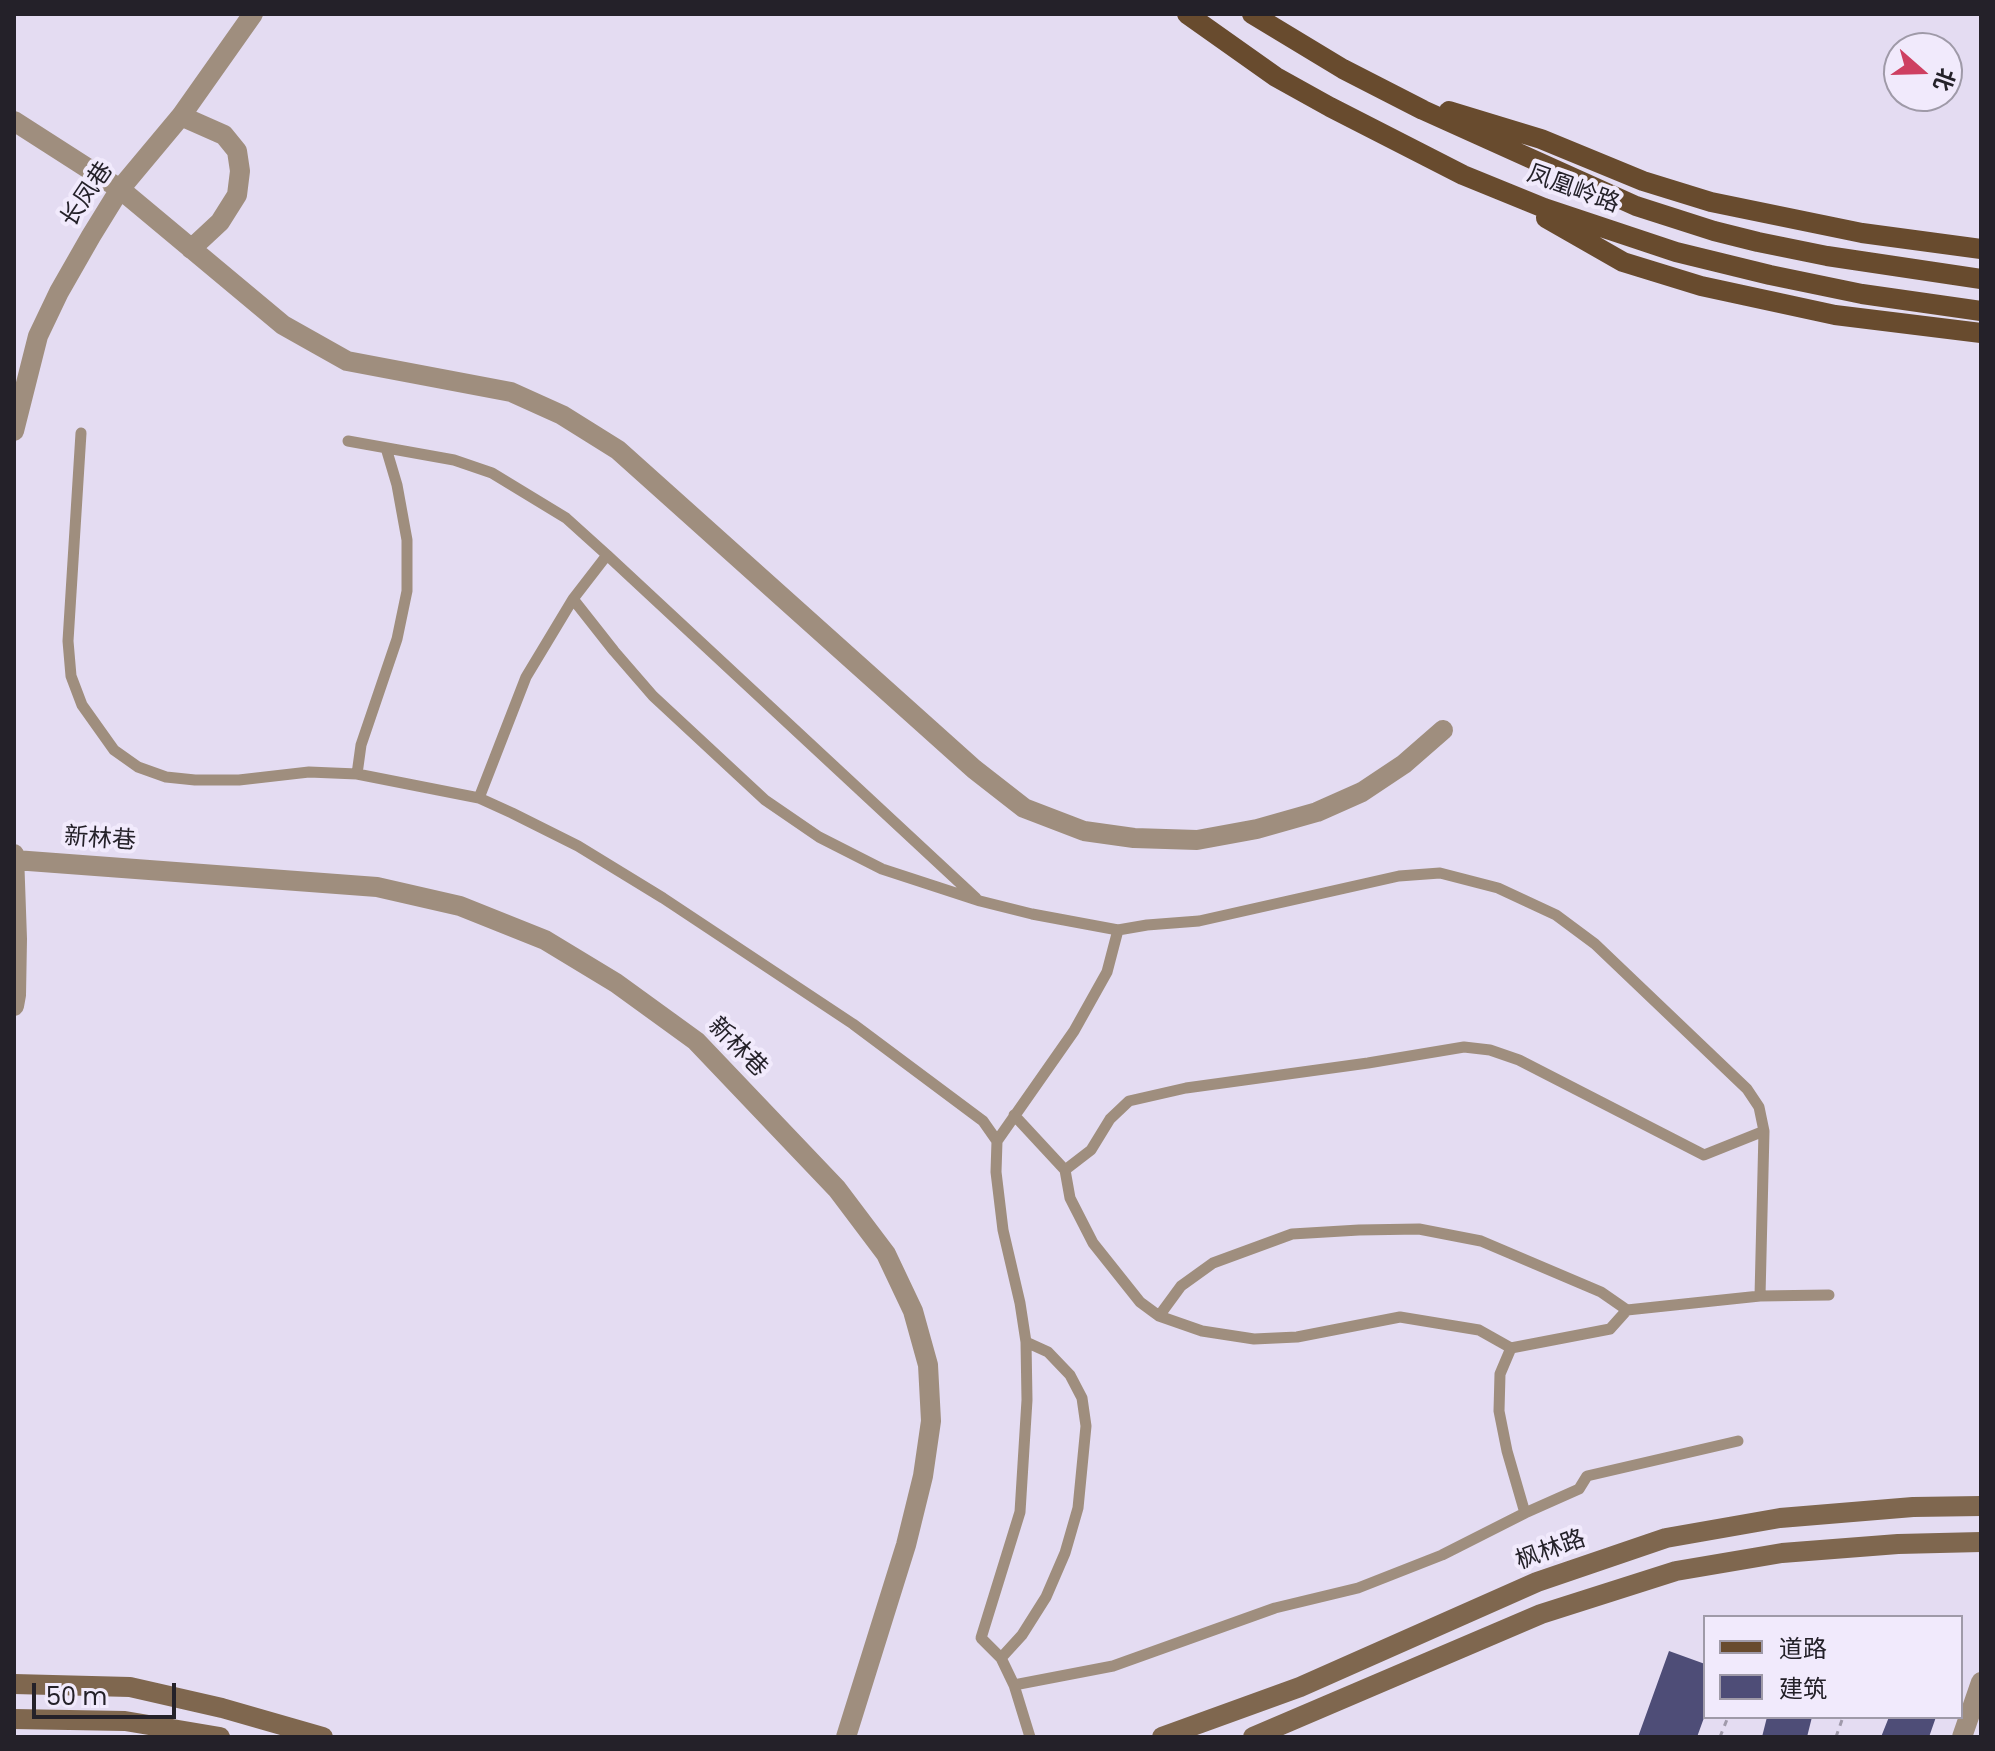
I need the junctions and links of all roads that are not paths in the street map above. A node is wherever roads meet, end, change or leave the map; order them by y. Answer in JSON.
{"nodes":[{"id":1,"x":253,"y":14,"type":"edge"},
{"id":2,"x":1187,"y":14,"type":"edge"},
{"id":3,"x":1252,"y":14,"type":"edge"},
{"id":4,"x":1391,"y":94,"type":"junction"},
{"id":5,"x":181,"y":116,"type":"junction"},
{"id":6,"x":14,"y":121,"type":"edge"},
{"id":7,"x":1494,"y":188,"type":"junction"},
{"id":8,"x":120,"y":189,"type":"junction"},
{"id":9,"x":191,"y":249,"type":"junction"},
{"id":10,"x":1981,"y":249,"type":"edge"},
{"id":11,"x":1981,"y":279,"type":"edge"},
{"id":12,"x":1981,"y":311,"type":"edge"},
{"id":13,"x":1981,"y":333,"type":"edge"},
{"id":14,"x":14,"y":431,"type":"edge"},
{"id":15,"x":81,"y":433,"type":"dead end"},
{"id":16,"x":348,"y":441,"type":"dead end"},
{"id":17,"x":386,"y":448,"type":"junction"},
{"id":18,"x":607,"y":555,"type":"junction"},
{"id":19,"x":573,"y":599,"type":"junction"},
{"id":20,"x":1443,"y":730,"type":"dead end"},
{"id":21,"x":357,"y":774,"type":"junction"},
{"id":22,"x":479,"y":798,"type":"junction"},
{"id":23,"x":14,"y":854,"type":"edge"},
{"id":24,"x":15,"y":860,"type":"edge"},
{"id":25,"x":980,"y":901,"type":"junction"},
{"id":26,"x":1118,"y":930,"type":"junction"},
{"id":27,"x":14,"y":1006,"type":"edge"},
{"id":28,"x":1014,"y":1115,"type":"junction"},
{"id":29,"x":1764,"y":1131,"type":"junction"},
{"id":30,"x":997,"y":1141,"type":"junction"},
{"id":31,"x":1065,"y":1170,"type":"junction"},
{"id":32,"x":1829,"y":1295,"type":"dead end"},
{"id":33,"x":1760,"y":1296,"type":"junction"},
{"id":34,"x":1627,"y":1310,"type":"junction"},
{"id":35,"x":1159,"y":1316,"type":"junction"},
{"id":36,"x":1026,"y":1342,"type":"junction"},
{"id":37,"x":1511,"y":1348,"type":"junction"},
{"id":38,"x":1738,"y":1441,"type":"dead end"},
{"id":39,"x":1981,"y":1506,"type":"edge"},
{"id":40,"x":1525,"y":1513,"type":"junction"},
{"id":41,"x":1981,"y":1542,"type":"edge"},
{"id":42,"x":1001,"y":1658,"type":"junction"},
{"id":43,"x":1981,"y":1682,"type":"edge"},
{"id":44,"x":14,"y":1684,"type":"edge"},
{"id":45,"x":1014,"y":1685,"type":"junction"},
{"id":46,"x":14,"y":1719,"type":"edge"},
{"id":47,"x":220,"y":1737,"type":"edge"},
{"id":48,"x":323,"y":1737,"type":"edge"},
{"id":49,"x":846,"y":1737,"type":"edge"},
{"id":50,"x":1030,"y":1737,"type":"edge"},
{"id":51,"x":1162,"y":1737,"type":"edge"},
{"id":52,"x":1253,"y":1737,"type":"edge"},
{"id":53,"x":1962,"y":1737,"type":"edge"}],
"edges":[{"from":1,"to":5,"type":"street","name":"长凤巷"},
{"from":2,"to":7,"type":"main road","name":"凤凰岭路"},
{"from":3,"to":4,"type":"main road","name":"凤凰岭路"},
{"from":4,"to":10,"type":"main road"},
{"from":4,"to":11,"type":"main road","name":"凤凰岭路"},
{"from":5,"to":8,"type":"street","name":"长凤巷"},
{"from":5,"to":9,"type":"street"},
{"from":6,"to":8,"type":"street"},
{"from":7,"to":12,"type":"main road","name":"凤凰岭路"},
{"from":7,"to":13,"type":"main road"},
{"from":8,"to":9,"type":"street"},
{"from":8,"to":14,"type":"street","name":"长凤巷"},
{"from":9,"to":20,"type":"street"},
{"from":15,"to":21,"type":"lane"},
{"from":16,"to":17,"type":"lane"},
{"from":17,"to":18,"type":"lane"},
{"from":17,"to":21,"type":"lane"},
{"from":18,"to":19,"type":"lane"},
{"from":18,"to":25,"type":"lane"},
{"from":19,"to":22,"type":"lane"},
{"from":19,"to":25,"type":"lane"},
{"from":21,"to":22,"type":"lane"},
{"from":22,"to":30,"type":"lane"},
{"from":23,"to":24,"type":"street"},
{"from":24,"to":27,"type":"street"},
{"from":24,"to":49,"type":"street","name":"新林巷"},
{"from":25,"to":26,"type":"lane"},
{"from":26,"to":28,"type":"lane"},
{"from":26,"to":29,"type":"lane"},
{"from":28,"to":30,"type":"lane"},
{"from":28,"to":31,"type":"lane"},
{"from":29,"to":31,"type":"lane"},
{"from":29,"to":33,"type":"lane"},
{"from":30,"to":36,"type":"lane"},
{"from":31,"to":35,"type":"lane"},
{"from":32,"to":33,"type":"lane"},
{"from":33,"to":34,"type":"lane"},
{"from":34,"to":35,"type":"lane"},
{"from":34,"to":37,"type":"lane"},
{"from":35,"to":37,"type":"lane"},
{"from":36,"to":42,"type":"lane"},
{"from":36,"to":42,"type":"lane"},
{"from":37,"to":40,"type":"lane"},
{"from":38,"to":40,"type":"lane"},
{"from":39,"to":51,"type":"main road","name":"枫林路"},
{"from":40,"to":45,"type":"lane"},
{"from":41,"to":52,"type":"main road"},
{"from":42,"to":45,"type":"lane"},
{"from":43,"to":53,"type":"street"},
{"from":44,"to":48,"type":"main road"},
{"from":45,"to":50,"type":"lane"},
{"from":46,"to":47,"type":"main road"}]}
